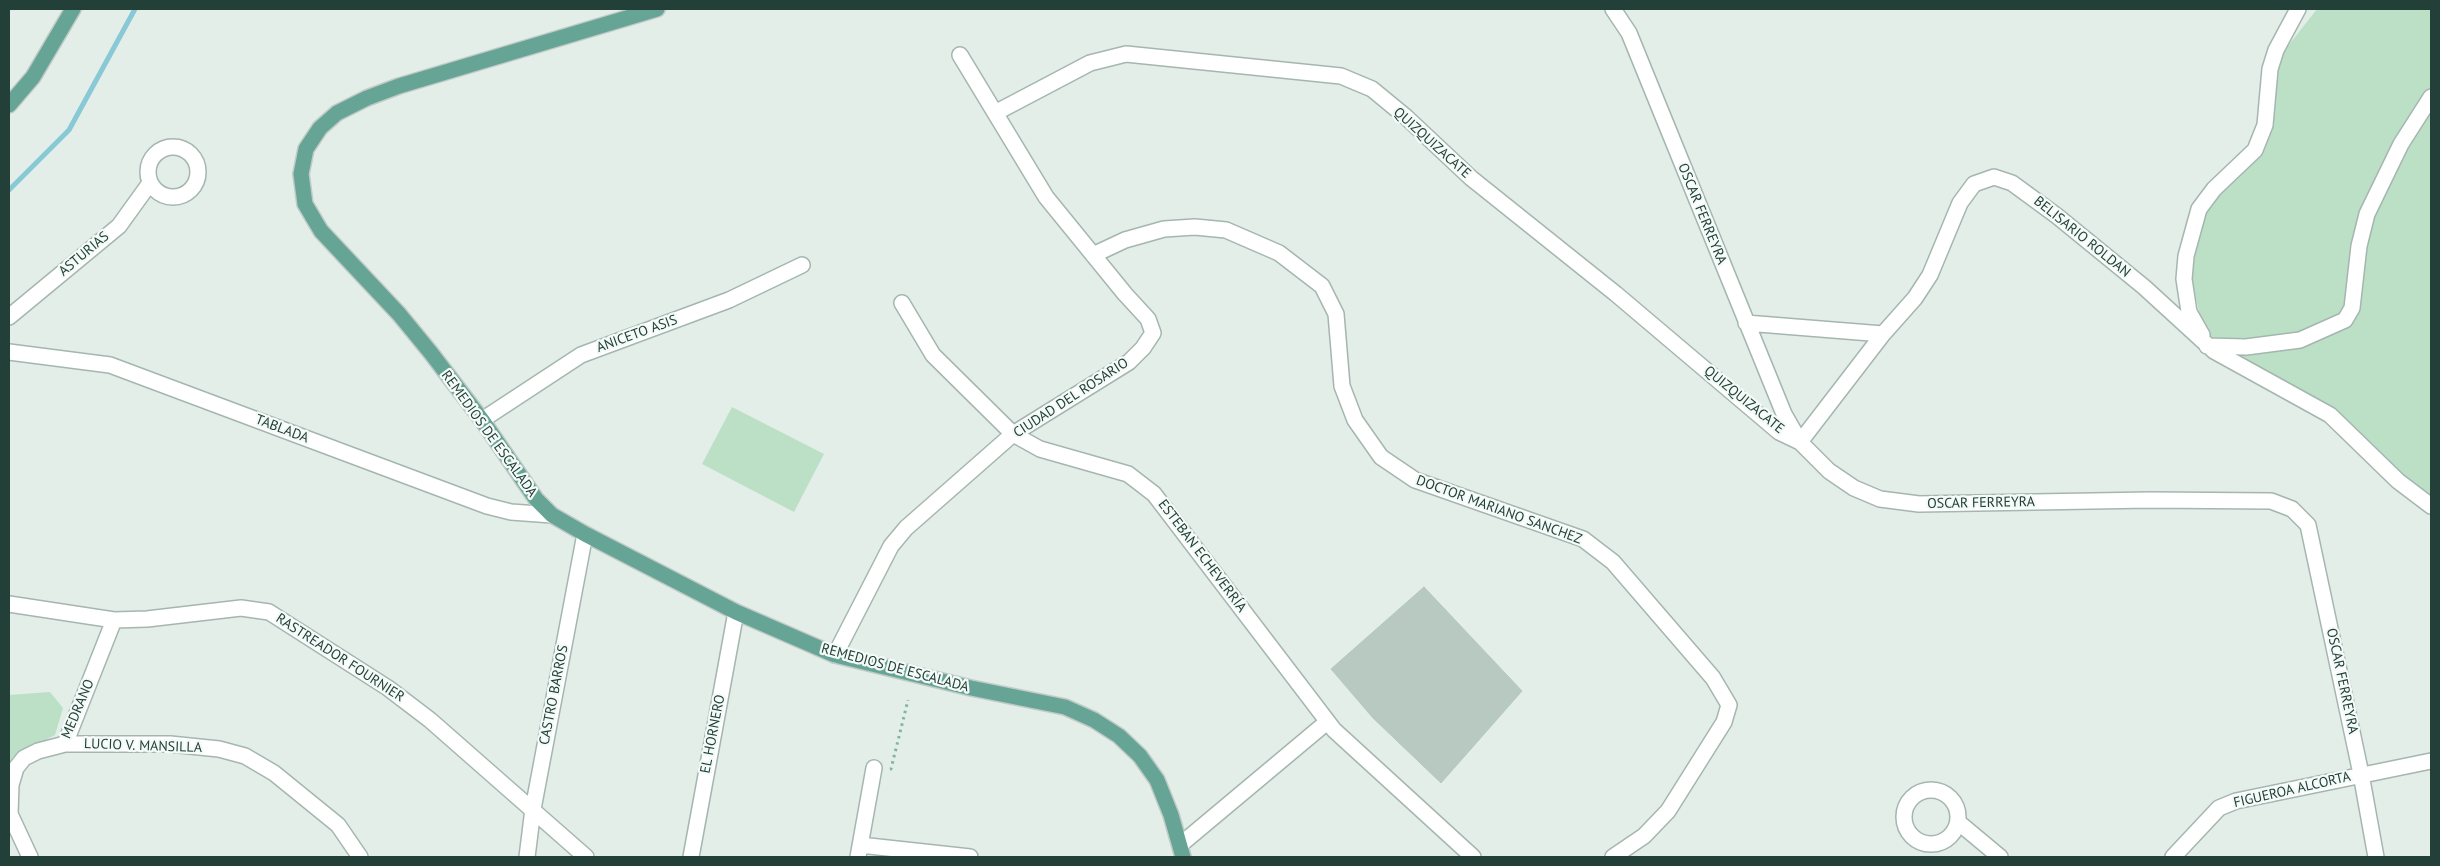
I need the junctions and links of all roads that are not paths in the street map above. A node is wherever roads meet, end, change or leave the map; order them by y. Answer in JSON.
{"nodes":[{"id":1,"x":73,"y":9,"type":"edge"},
{"id":2,"x":657,"y":9,"type":"edge"},
{"id":3,"x":1613,"y":9,"type":"edge"},
{"id":4,"x":2298,"y":9,"type":"edge"},
{"id":5,"x":960,"y":55,"type":"dead end"},
{"id":6,"x":2431,"y":97,"type":"edge"},
{"id":7,"x":10,"y":100,"type":"edge"},
{"id":8,"x":996,"y":113,"type":"junction"},
{"id":9,"x":150,"y":183,"type":"dead end"},
{"id":10,"x":1093,"y":255,"type":"junction"},
{"id":11,"x":802,"y":265,"type":"dead end"},
{"id":12,"x":902,"y":303,"type":"dead end"},
{"id":13,"x":9,"y":317,"type":"edge"},
{"id":14,"x":1746,"y":323,"type":"junction"},
{"id":15,"x":1883,"y":334,"type":"junction"},
{"id":16,"x":2207,"y":346,"type":"junction"},
{"id":17,"x":9,"y":352,"type":"edge"},
{"id":18,"x":482,"y":420,"type":"junction"},
{"id":19,"x":1013,"y":434,"type":"junction"},
{"id":20,"x":1800,"y":442,"type":"junction"},
{"id":21,"x":2431,"y":506,"type":"edge"},
{"id":22,"x":552,"y":515,"type":"junction"},
{"id":23,"x":585,"y":534,"type":"junction"},
{"id":24,"x":9,"y":604,"type":"edge"},
{"id":25,"x":736,"y":612,"type":"junction"},
{"id":26,"x":114,"y":620,"type":"junction"},
{"id":27,"x":835,"y":655,"type":"junction"},
{"id":28,"x":1327,"y":722,"type":"junction"},
{"id":29,"x":65,"y":744,"type":"junction"},
{"id":30,"x":2431,"y":761,"type":"edge"},
{"id":31,"x":874,"y":768,"type":"road end"},
{"id":32,"x":2362,"y":774,"type":"junction"},
{"id":33,"x":533,"y":809,"type":"junction"},
{"id":34,"x":1958,"y":822,"type":"dead end"},
{"id":35,"x":859,"y":851,"type":"edge"},
{"id":36,"x":1181,"y":851,"type":"edge"},
{"id":37,"x":30,"y":857,"type":"edge"},
{"id":38,"x":360,"y":857,"type":"edge"},
{"id":39,"x":527,"y":857,"type":"edge"},
{"id":40,"x":586,"y":857,"type":"edge"},
{"id":41,"x":691,"y":857,"type":"edge"},
{"id":42,"x":970,"y":857,"type":"edge"},
{"id":43,"x":1472,"y":857,"type":"edge"},
{"id":44,"x":1613,"y":857,"type":"edge"},
{"id":45,"x":2000,"y":857,"type":"edge"},
{"id":46,"x":2173,"y":857,"type":"edge"},
{"id":47,"x":2376,"y":857,"type":"edge"}],
"edges":[{"from":1,"to":7,"type":"main road"},
{"from":2,"to":18,"type":"main road","name":"REMEDIOS DE ESCALADA"},
{"from":3,"to":14,"type":"street","name":"OSCAR FERREYRA"},
{"from":4,"to":16,"type":"street"},
{"from":5,"to":8,"type":"street","name":"CIUDAD DEL ROSARIO"},
{"from":6,"to":16,"type":"street"},
{"from":8,"to":10,"type":"street","name":"CIUDAD DEL ROSARIO"},
{"from":8,"to":20,"type":"street","name":"QUIZQUIZACATE"},
{"from":9,"to":13,"type":"street","name":"ASTURIAS"},
{"from":10,"to":19,"type":"street","name":"CIUDAD DEL ROSARIO"},
{"from":10,"to":44,"type":"street","name":"DOCTOR MARIANO SANCHEZ"},
{"from":11,"to":18,"type":"street","name":"ANICETO ASIS"},
{"from":12,"to":19,"type":"street","name":"ESTEBAN ECHEVERRÍA"},
{"from":14,"to":15,"type":"street"},
{"from":14,"to":20,"type":"street","name":"OSCAR FERREYRA"},
{"from":15,"to":16,"type":"street","name":"BELISARIO ROLDAN"},
{"from":15,"to":20,"type":"street","name":"BELISARIO ROLDAN"},
{"from":16,"to":21,"type":"street","name":"BELISARIO ROLDAN"},
{"from":17,"to":22,"type":"street","name":"TABLADA"},
{"from":18,"to":22,"type":"main road","name":"REMEDIOS DE ESCALADA"},
{"from":19,"to":27,"type":"street","name":"CIUDAD DEL ROSARIO"},
{"from":19,"to":28,"type":"street","name":"ESTEBAN ECHEVERRÍA"},
{"from":20,"to":32,"type":"street","name":"OSCAR FERREYRA"},
{"from":22,"to":23,"type":"main road","name":"REMEDIOS DE ESCALADA"},
{"from":23,"to":25,"type":"main road","name":"REMEDIOS DE ESCALADA"},
{"from":23,"to":33,"type":"street","name":"CASTRO BARROS"},
{"from":24,"to":26,"type":"street","name":"RASTREADOR FOURNIER"},
{"from":25,"to":27,"type":"main road","name":"REMEDIOS DE ESCALADA"},
{"from":25,"to":41,"type":"street","name":"EL HORNERO"},
{"from":26,"to":29,"type":"street","name":"MEDRANO"},
{"from":26,"to":33,"type":"street","name":"RASTREADOR FOURNIER"},
{"from":27,"to":36,"type":"main road","name":"REMEDIOS DE ESCALADA"},
{"from":28,"to":36,"type":"street"},
{"from":28,"to":43,"type":"street","name":"ESTEBAN ECHEVERRÍA"},
{"from":29,"to":37,"type":"street","name":"MEDRANO"},
{"from":29,"to":38,"type":"street","name":"LUCIO V. MANSILLA"},
{"from":30,"to":32,"type":"street","name":"FIGUEROA ALCORTA"},
{"from":31,"to":35,"type":"street"},
{"from":32,"to":46,"type":"street","name":"FIGUEROA ALCORTA"},
{"from":32,"to":47,"type":"street","name":"OSCAR FERREYRA"},
{"from":33,"to":39,"type":"street","name":"CASTRO BARROS"},
{"from":33,"to":40,"type":"street","name":"RASTREADOR FOURNIER"},
{"from":34,"to":45,"type":"street"},
{"from":35,"to":42,"type":"street"}]}
